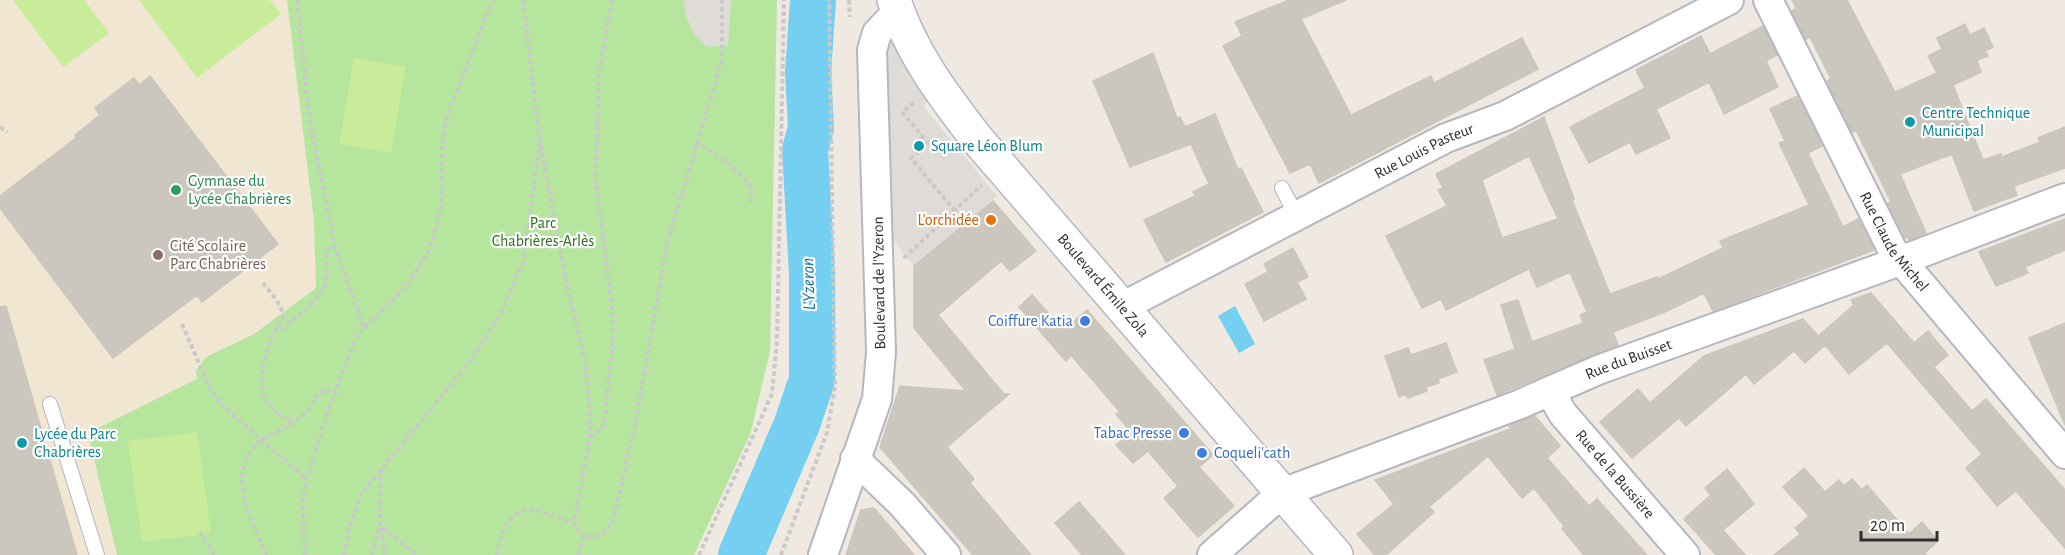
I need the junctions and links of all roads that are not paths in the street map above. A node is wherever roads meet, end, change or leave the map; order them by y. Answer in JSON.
{"nodes":[{"id":1,"x":1729,"y":0,"type":"edge"},
{"id":2,"x":1768,"y":0,"type":"edge"},
{"id":3,"x":896,"y":5,"type":"edge"},
{"id":4,"x":1282,"y":188,"type":"dead end"},
{"id":5,"x":2065,"y":198,"type":"edge"},
{"id":6,"x":1296,"y":215,"type":"junction"},
{"id":7,"x":1900,"y":261,"type":"junction"},
{"id":8,"x":1122,"y":307,"type":"junction"},
{"id":9,"x":1550,"y":391,"type":"junction"},
{"id":10,"x":50,"y":404,"type":"dead end"},
{"id":11,"x":2065,"y":454,"type":"edge"},
{"id":12,"x":855,"y":459,"type":"junction"},
{"id":13,"x":1282,"y":493,"type":"junction"},
{"id":14,"x":98,"y":555,"type":"edge"},
{"id":15,"x":823,"y":555,"type":"edge"},
{"id":16,"x":946,"y":555,"type":"edge"},
{"id":17,"x":1212,"y":555,"type":"edge"},
{"id":18,"x":1336,"y":555,"type":"edge"},
{"id":19,"x":1685,"y":555,"type":"edge"}],
"edges":[{"from":1,"to":6,"type":"street","name":"Rue Louis Pasteur"},
{"from":2,"to":7,"type":"street","name":"Rue Claude Michel"},
{"from":3,"to":8,"type":"main road","name":"Boulevard Émile Zola"},
{"from":3,"to":12,"type":"street","name":"Boulevard de l'Yzeron"},
{"from":4,"to":6,"type":"lane"},
{"from":5,"to":7,"type":"street","name":"Rue du Buisset"},
{"from":6,"to":8,"type":"street","name":"Rue Louis Pasteur"},
{"from":7,"to":9,"type":"street","name":"Rue du Buisset"},
{"from":7,"to":11,"type":"street","name":"Rue Claude Michel"},
{"from":8,"to":13,"type":"main road","name":"Boulevard Émile Zola"},
{"from":9,"to":13,"type":"street","name":"Rue du Buisset"},
{"from":9,"to":19,"type":"street","name":"Rue de la Bussière"},
{"from":10,"to":14,"type":"lane"},
{"from":12,"to":15,"type":"street","name":"Boulevard de l'Yzeron"},
{"from":12,"to":16,"type":"street"},
{"from":13,"to":17,"type":"street","name":"Rue du Buisset"},
{"from":13,"to":18,"type":"main road","name":"Boulevard Émile Zola"}]}
